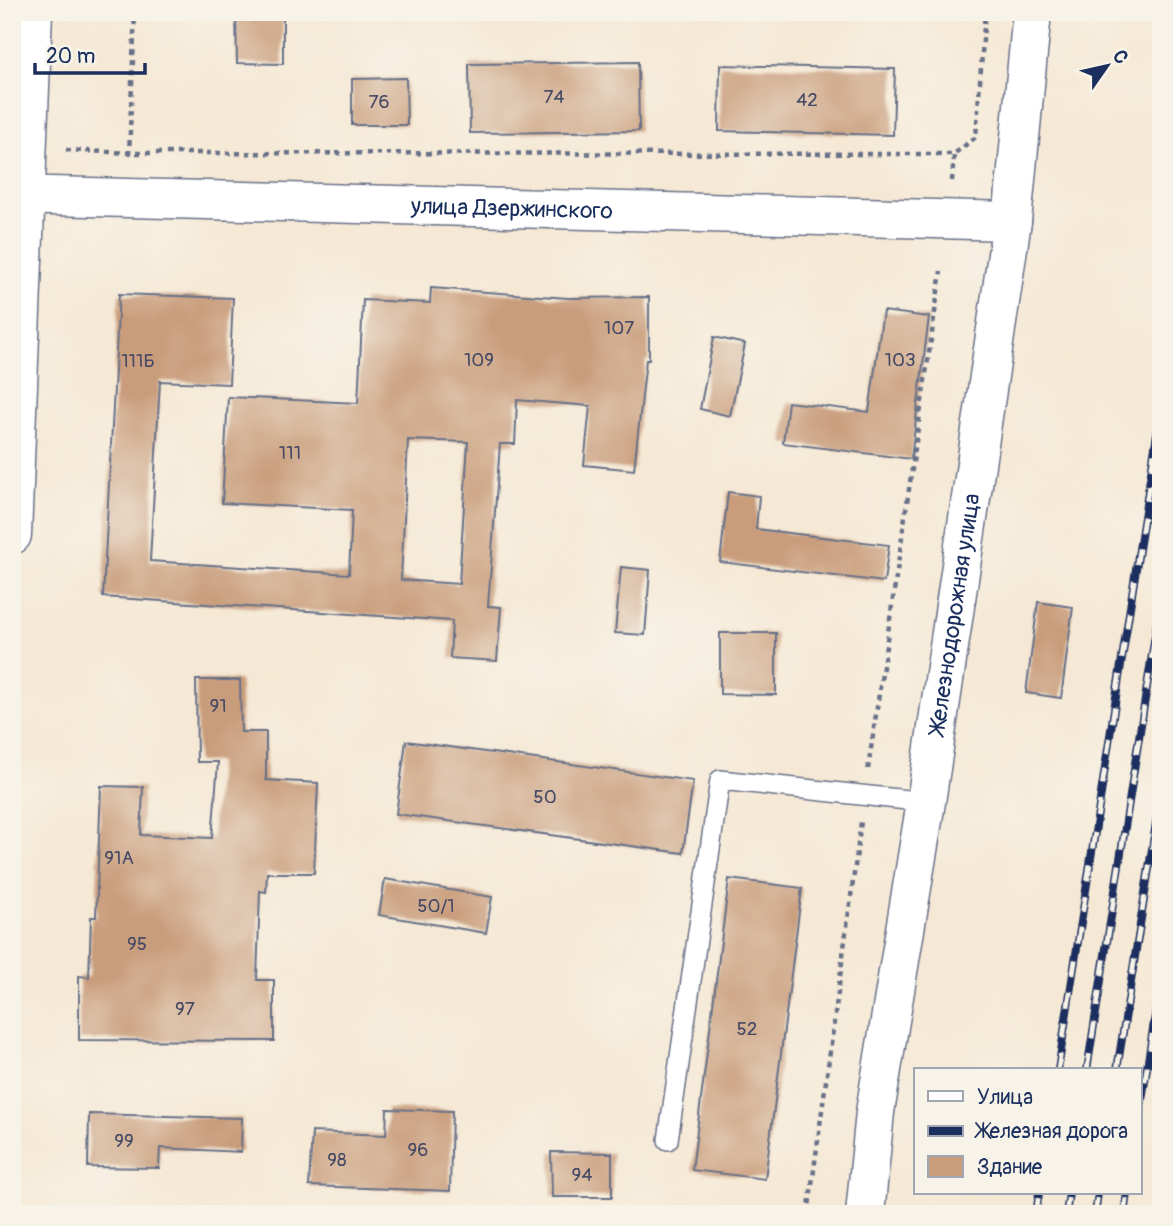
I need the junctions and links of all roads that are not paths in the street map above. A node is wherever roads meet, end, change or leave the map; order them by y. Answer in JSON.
{"nodes":[{"id":1,"x":33,"y":12,"type":"edge"},
{"id":2,"x":1032,"y":12,"type":"edge"},
{"id":3,"x":19,"y":195,"type":"edge"},
{"id":4,"x":1012,"y":222,"type":"junction"},
{"id":5,"x":12,"y":535,"type":"edge"},
{"id":6,"x":926,"y":802,"type":"junction"},
{"id":7,"x":668,"y":1140,"type":"dead end"},
{"id":8,"x":865,"y":1214,"type":"edge"}],
"edges":[{"from":1,"to":3,"type":"street"},
{"from":2,"to":4,"type":"street","name":"Железнодорожная улица"},
{"from":3,"to":4,"type":"street","name":"улица Дзержинского"},
{"from":3,"to":5,"type":"street"},
{"from":4,"to":6,"type":"street","name":"Железнодорожная улица"},
{"from":6,"to":7,"type":"lane"},
{"from":6,"to":8,"type":"street","name":"Железнодорожная улица"}]}
